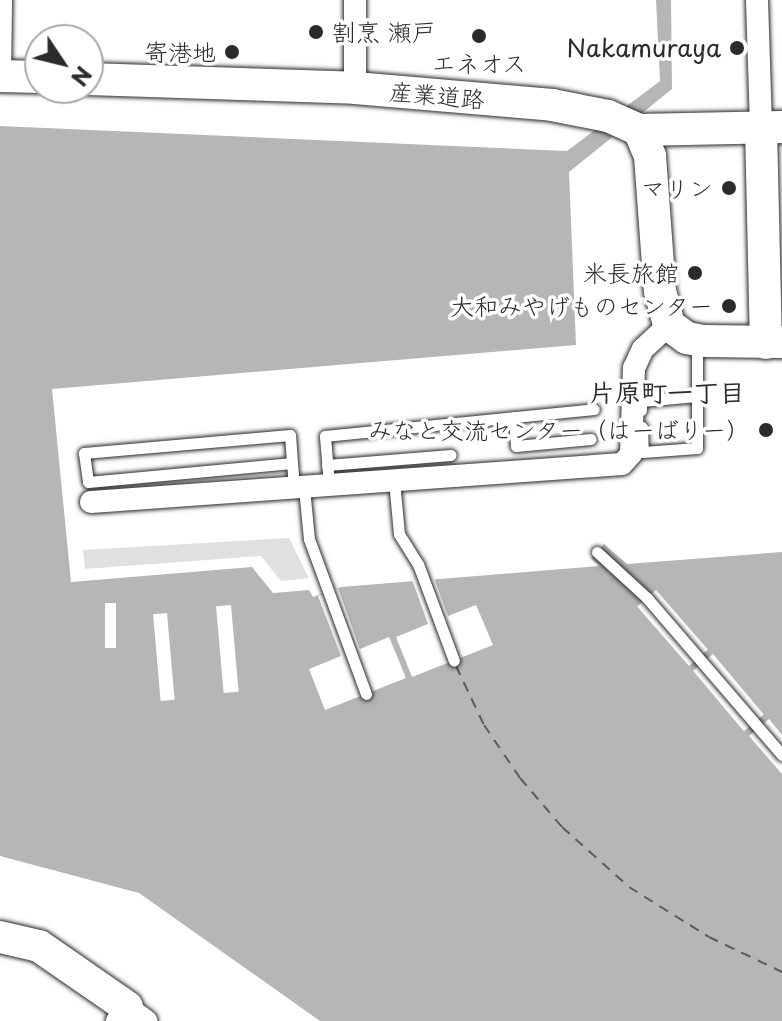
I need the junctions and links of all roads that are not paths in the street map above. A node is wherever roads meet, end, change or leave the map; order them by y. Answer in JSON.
{"nodes":[{"id":1,"x":1,"y":0,"type":"edge"},
{"id":2,"x":355,"y":0,"type":"edge"},
{"id":3,"x":757,"y":0,"type":"edge"},
{"id":4,"x":0,"y":76,"type":"edge"},
{"id":5,"x":24,"y":77,"type":"edge"},
{"id":6,"x":104,"y":80,"type":"edge"},
{"id":7,"x":355,"y":88,"type":"junction"},
{"id":8,"x":772,"y":127,"type":"edge"},
{"id":9,"x":639,"y":130,"type":"junction"},
{"id":10,"x":669,"y":325,"type":"junction"},
{"id":11,"x":697,"y":340,"type":"junction"},
{"id":12,"x":774,"y":342,"type":"edge"},
{"id":13,"x":697,"y":396,"type":"junction"},
{"id":14,"x":594,"y":409,"type":"dead end"},
{"id":15,"x":514,"y":417,"type":"junction"},
{"id":16,"x":591,"y":439,"type":"dead end"},
{"id":17,"x":451,"y":455,"type":"dead end"},
{"id":18,"x":292,"y":463,"type":"junction"},
{"id":19,"x":328,"y":476,"type":"junction"},
{"id":20,"x":394,"y":481,"type":"junction"},
{"id":21,"x":299,"y":488,"type":"junction"},
{"id":22,"x":91,"y":502,"type":"dead end"},
{"id":23,"x":597,"y":552,"type":"dead end"},
{"id":24,"x":454,"y":661,"type":"dead end"},
{"id":25,"x":366,"y":694,"type":"dead end"},
{"id":26,"x":782,"y":755,"type":"edge"},
{"id":27,"x":0,"y":937,"type":"edge"},
{"id":28,"x":130,"y":1016,"type":"edge"}],
"edges":[{"from":1,"to":4,"type":"street"},
{"from":2,"to":7,"type":"street"},
{"from":3,"to":8,"type":"street"},
{"from":4,"to":5,"type":"street"},
{"from":6,"to":7,"type":"street","name":"産業道路"},
{"from":7,"to":9,"type":"street","name":"産業道路"},
{"from":8,"to":9,"type":"street","name":"産業道路"},
{"from":8,"to":12,"type":"street"},
{"from":9,"to":10,"type":"street"},
{"from":10,"to":11,"type":"street"},
{"from":10,"to":20,"type":"street"},
{"from":11,"to":12,"type":"street"},
{"from":11,"to":13,"type":"lane"},
{"from":13,"to":13,"type":"lane"},
{"from":14,"to":15,"type":"lane"},
{"from":15,"to":16,"type":"lane"},
{"from":15,"to":19,"type":"lane"},
{"from":17,"to":19,"type":"lane"},
{"from":18,"to":18,"type":"lane"},
{"from":18,"to":21,"type":"lane"},
{"from":19,"to":20,"type":"street"},
{"from":19,"to":21,"type":"street"},
{"from":20,"to":24,"type":"lane"},
{"from":21,"to":22,"type":"street"},
{"from":21,"to":25,"type":"lane"},
{"from":23,"to":26,"type":"lane"},
{"from":27,"to":28,"type":"street"}]}
